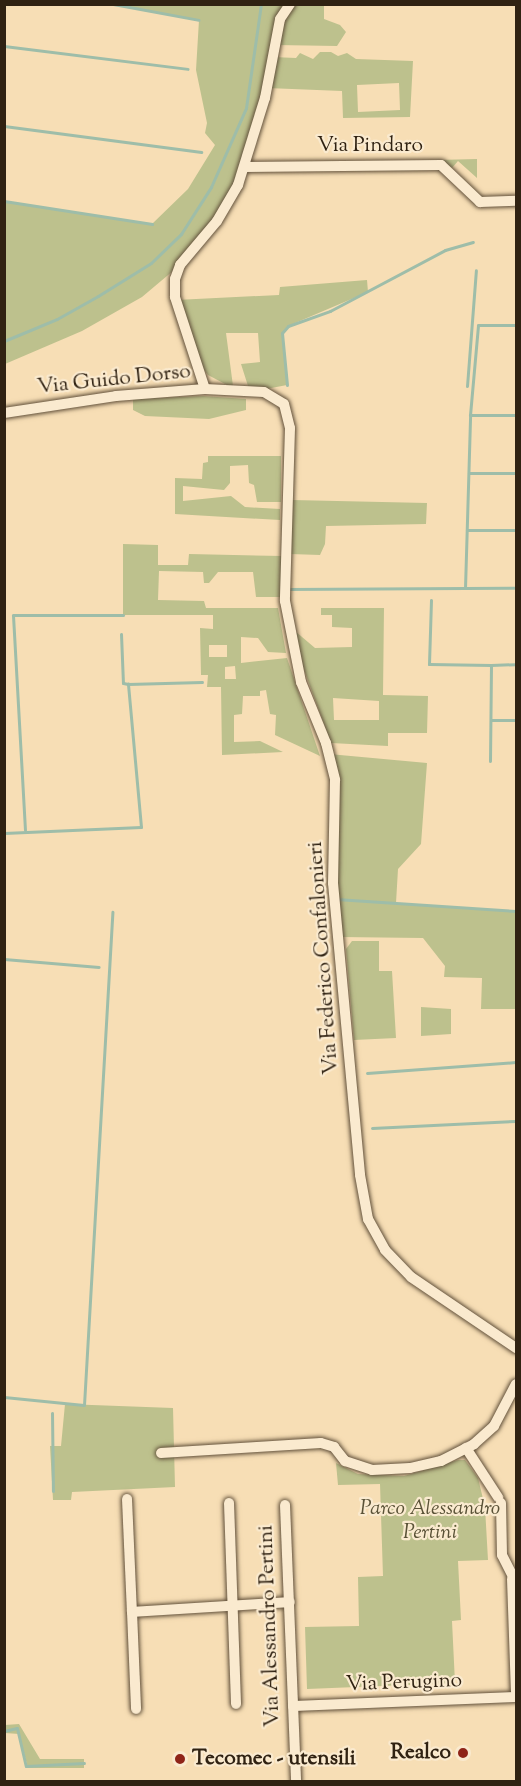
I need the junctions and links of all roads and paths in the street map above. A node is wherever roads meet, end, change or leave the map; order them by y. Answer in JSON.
{"nodes":[{"id":1,"x":290,"y":4,"type":"edge"},
{"id":2,"x":245,"y":167,"type":"junction"},
{"id":3,"x":516,"y":201,"type":"edge"},
{"id":4,"x":205,"y":389,"type":"junction"},
{"id":5,"x":4,"y":413,"type":"edge"},
{"id":6,"x":516,"y":1348,"type":"edge"},
{"id":7,"x":516,"y":1384,"type":"edge"},
{"id":8,"x":466,"y":1448,"type":"junction"},
{"id":9,"x":161,"y":1453,"type":"dead end"},
{"id":10,"x":127,"y":1499,"type":"dead end"},
{"id":11,"x":229,"y":1503,"type":"dead end"},
{"id":12,"x":285,"y":1505,"type":"dead end"},
{"id":13,"x":514,"y":1581,"type":"edge"},
{"id":14,"x":290,"y":1602,"type":"junction"},
{"id":15,"x":232,"y":1604,"type":"junction"},
{"id":16,"x":132,"y":1611,"type":"junction"},
{"id":17,"x":516,"y":1691,"type":"edge"},
{"id":18,"x":516,"y":1697,"type":"edge"},
{"id":19,"x":236,"y":1704,"type":"dead end"},
{"id":20,"x":292,"y":1706,"type":"junction"},
{"id":21,"x":136,"y":1709,"type":"dead end"},
{"id":22,"x":296,"y":1782,"type":"edge"}],
"edges":[{"from":1,"to":2,"type":"street","name":"Via Guido Dorso"},
{"from":2,"to":3,"type":"street","name":"Via Pindaro"},
{"from":2,"to":4,"type":"street","name":"Via Guido Dorso"},
{"from":4,"to":5,"type":"street","name":"Via Guido Dorso"},
{"from":4,"to":6,"type":"street","name":"Via Federico Confalonieri"},
{"from":7,"to":8,"type":"street"},
{"from":8,"to":9,"type":"street"},
{"from":8,"to":13,"type":"street"},
{"from":10,"to":16,"type":"street"},
{"from":11,"to":15,"type":"street"},
{"from":12,"to":14,"type":"street","name":"Via Alessandro Pertini"},
{"from":13,"to":17,"type":"street"},
{"from":14,"to":15,"type":"street"},
{"from":14,"to":20,"type":"street","name":"Via Alessandro Pertini"},
{"from":15,"to":16,"type":"street"},
{"from":15,"to":19,"type":"street"},
{"from":16,"to":21,"type":"street"},
{"from":18,"to":20,"type":"street","name":"Via Perugino"},
{"from":20,"to":22,"type":"street","name":"Via Alessandro Pertini"}]}
